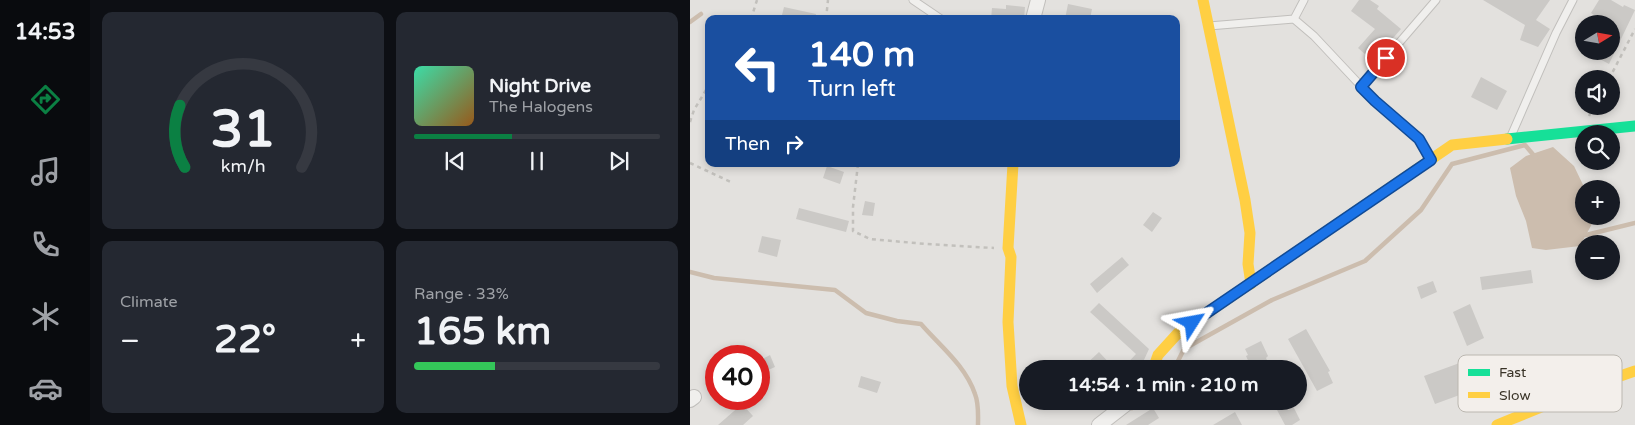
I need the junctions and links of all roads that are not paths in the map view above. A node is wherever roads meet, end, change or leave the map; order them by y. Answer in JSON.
{"nodes":[{"id":1,"x":913,"y":0,"type":"edge"},
{"id":2,"x":1038,"y":0,"type":"edge"},
{"id":3,"x":1203,"y":0,"type":"edge"},
{"id":4,"x":1304,"y":0,"type":"edge"},
{"id":5,"x":1436,"y":0,"type":"edge"},
{"id":6,"x":1573,"y":0,"type":"edge"},
{"id":7,"x":934,"y":15,"type":"edge"},
{"id":8,"x":1034,"y":15,"type":"edge"},
{"id":9,"x":1294,"y":19,"type":"junction"},
{"id":10,"x":1209,"y":26,"type":"junction"},
{"id":11,"x":1361,"y":87,"type":"junction"},
{"id":12,"x":1635,"y":126,"type":"edge"},
{"id":13,"x":1510,"y":139,"type":"junction"},
{"id":14,"x":1431,"y":160,"type":"junction"},
{"id":15,"x":1014,"y":167,"type":"edge"},
{"id":16,"x":1251,"y":284,"type":"junction"},
{"id":17,"x":1156,"y":360,"type":"edge"},
{"id":18,"x":1635,"y":371,"type":"edge"},
{"id":19,"x":1622,"y":375,"type":"edge"},
{"id":20,"x":1118,"y":410,"type":"edge"},
{"id":21,"x":1529,"y":412,"type":"edge"},
{"id":22,"x":1021,"y":425,"type":"edge"},
{"id":23,"x":1099,"y":425,"type":"edge"},
{"id":24,"x":1497,"y":425,"type":"edge"}],
"edges":[{"from":1,"to":7,"type":"lane"},
{"from":2,"to":8,"type":"street"},
{"from":3,"to":10,"type":"street"},
{"from":4,"to":9,"type":"lane"},
{"from":5,"to":11,"type":"lane"},
{"from":6,"to":13,"type":"lane"},
{"from":9,"to":10,"type":"lane"},
{"from":9,"to":11,"type":"lane"},
{"from":10,"to":16,"type":"street"},
{"from":11,"to":14,"type":"lane"},
{"from":12,"to":13,"type":"street"},
{"from":13,"to":14,"type":"street"},
{"from":14,"to":16,"type":"street"},
{"from":15,"to":22,"type":"street"},
{"from":16,"to":17,"type":"street"},
{"from":18,"to":19,"type":"street"},
{"from":20,"to":23,"type":"street"},
{"from":21,"to":24,"type":"street"}]}
